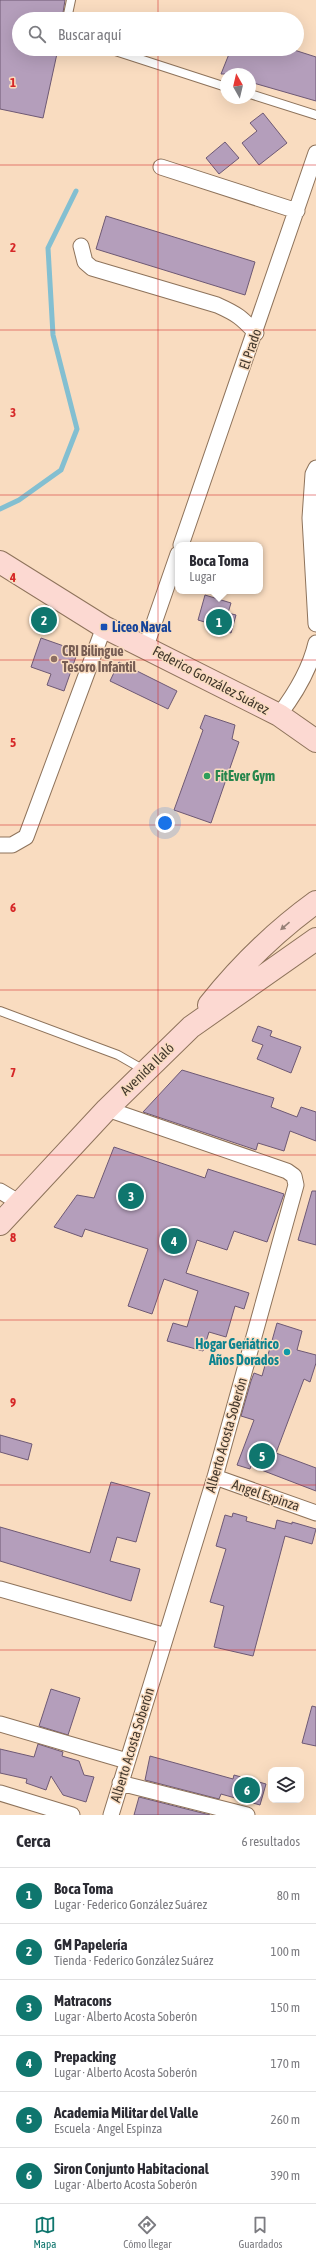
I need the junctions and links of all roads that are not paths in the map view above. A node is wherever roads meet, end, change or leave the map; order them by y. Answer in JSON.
{"nodes":[{"id":1,"x":72,"y":0,"type":"edge"},
{"id":2,"x":69,"y":12,"type":"edge"},
{"id":3,"x":131,"y":56,"type":"edge"},
{"id":4,"x":220,"y":85,"type":"edge"},
{"id":5,"x":256,"y":96,"type":"edge"},
{"id":6,"x":316,"y":116,"type":"edge"},
{"id":7,"x":316,"y":153,"type":"edge"},
{"id":8,"x":161,"y":168,"type":"dead end"},
{"id":9,"x":312,"y":180,"type":"edge"},
{"id":10,"x":297,"y":211,"type":"junction"},
{"id":11,"x":81,"y":246,"type":"dead end"},
{"id":12,"x":256,"y":333,"type":"junction"},
{"id":13,"x":316,"y":468,"type":"edge"},
{"id":14,"x":182,"y":542,"type":"edge"},
{"id":15,"x":0,"y":562,"type":"edge"},
{"id":16,"x":175,"y":563,"type":"edge"},
{"id":17,"x":316,"y":624,"type":"edge"},
{"id":18,"x":104,"y":626,"type":"junction"},
{"id":19,"x":316,"y":643,"type":"edge"},
{"id":20,"x":146,"y":646,"type":"junction"},
{"id":21,"x":278,"y":715,"type":"junction"},
{"id":22,"x":316,"y":741,"type":"edge"},
{"id":23,"x":0,"y":845,"type":"edge"},
{"id":24,"x":316,"y":902,"type":"edge"},
{"id":25,"x":316,"y":939,"type":"edge"},
{"id":26,"x":0,"y":1011,"type":"edge"},
{"id":27,"x":191,"y":1027,"type":"junction"},
{"id":28,"x":144,"y":1070,"type":"junction"},
{"id":29,"x":106,"y":1109,"type":"junction"},
{"id":30,"x":0,"y":1191,"type":"edge"},
{"id":31,"x":20,"y":1203,"type":"junction"},
{"id":32,"x":0,"y":1224,"type":"edge"},
{"id":33,"x":215,"y":1477,"type":"junction"},
{"id":34,"x":316,"y":1513,"type":"edge"},
{"id":35,"x":0,"y":1589,"type":"edge"},
{"id":36,"x":166,"y":1636,"type":"junction"},
{"id":37,"x":0,"y":1724,"type":"edge"},
{"id":38,"x":127,"y":1761,"type":"junction"},
{"id":39,"x":120,"y":1783,"type":"junction"},
{"id":40,"x":0,"y":1793,"type":"edge"},
{"id":41,"x":72,"y":1815,"type":"edge"},
{"id":42,"x":111,"y":1815,"type":"edge"},
{"id":43,"x":247,"y":1815,"type":"edge"}],
"edges":[{"from":1,"to":2,"type":"lane"},
{"from":3,"to":4,"type":"lane"},
{"from":5,"to":6,"type":"lane"},
{"from":7,"to":9,"type":"street","name":"El Prado"},
{"from":8,"to":10,"type":"street"},
{"from":9,"to":10,"type":"street","name":"El Prado"},
{"from":10,"to":12,"type":"street","name":"El Prado"},
{"from":11,"to":12,"type":"street"},
{"from":12,"to":14,"type":"street","name":"El Prado"},
{"from":13,"to":17,"type":"street"},
{"from":15,"to":18,"type":"main road","name":"Federico González Suárez"},
{"from":16,"to":20,"type":"street"},
{"from":18,"to":20,"type":"main road","name":"Federico González Suárez"},
{"from":18,"to":23,"type":"street"},
{"from":19,"to":21,"type":"street"},
{"from":20,"to":21,"type":"main road","name":"Federico González Suárez"},
{"from":21,"to":22,"type":"main road","name":"Federico González Suárez"},
{"from":24,"to":27,"type":"main road","one_way":true},
{"from":25,"to":27,"type":"main road","name":"Avenida Ilaló"},
{"from":26,"to":28,"type":"lane"},
{"from":27,"to":28,"type":"main road","name":"Avenida Ilaló"},
{"from":28,"to":29,"type":"main road","name":"Avenida Ilaló"},
{"from":29,"to":31,"type":"main road","name":"Avenida Ilaló"},
{"from":29,"to":33,"type":"street","name":"Alberto Acosta Soberón"},
{"from":30,"to":31,"type":"street"},
{"from":31,"to":32,"type":"main road","name":"Avenida Ilaló"},
{"from":33,"to":34,"type":"street","name":"Angel Espinza"},
{"from":33,"to":36,"type":"street","name":"Alberto Acosta Soberón"},
{"from":35,"to":36,"type":"street"},
{"from":36,"to":38,"type":"street","name":"Alberto Acosta Soberón"},
{"from":37,"to":38,"type":"street"},
{"from":38,"to":39,"type":"street","name":"Alberto Acosta Soberón"},
{"from":39,"to":42,"type":"street","name":"Alberto Acosta Soberón"},
{"from":39,"to":43,"type":"street"},
{"from":40,"to":41,"type":"street"}]}
